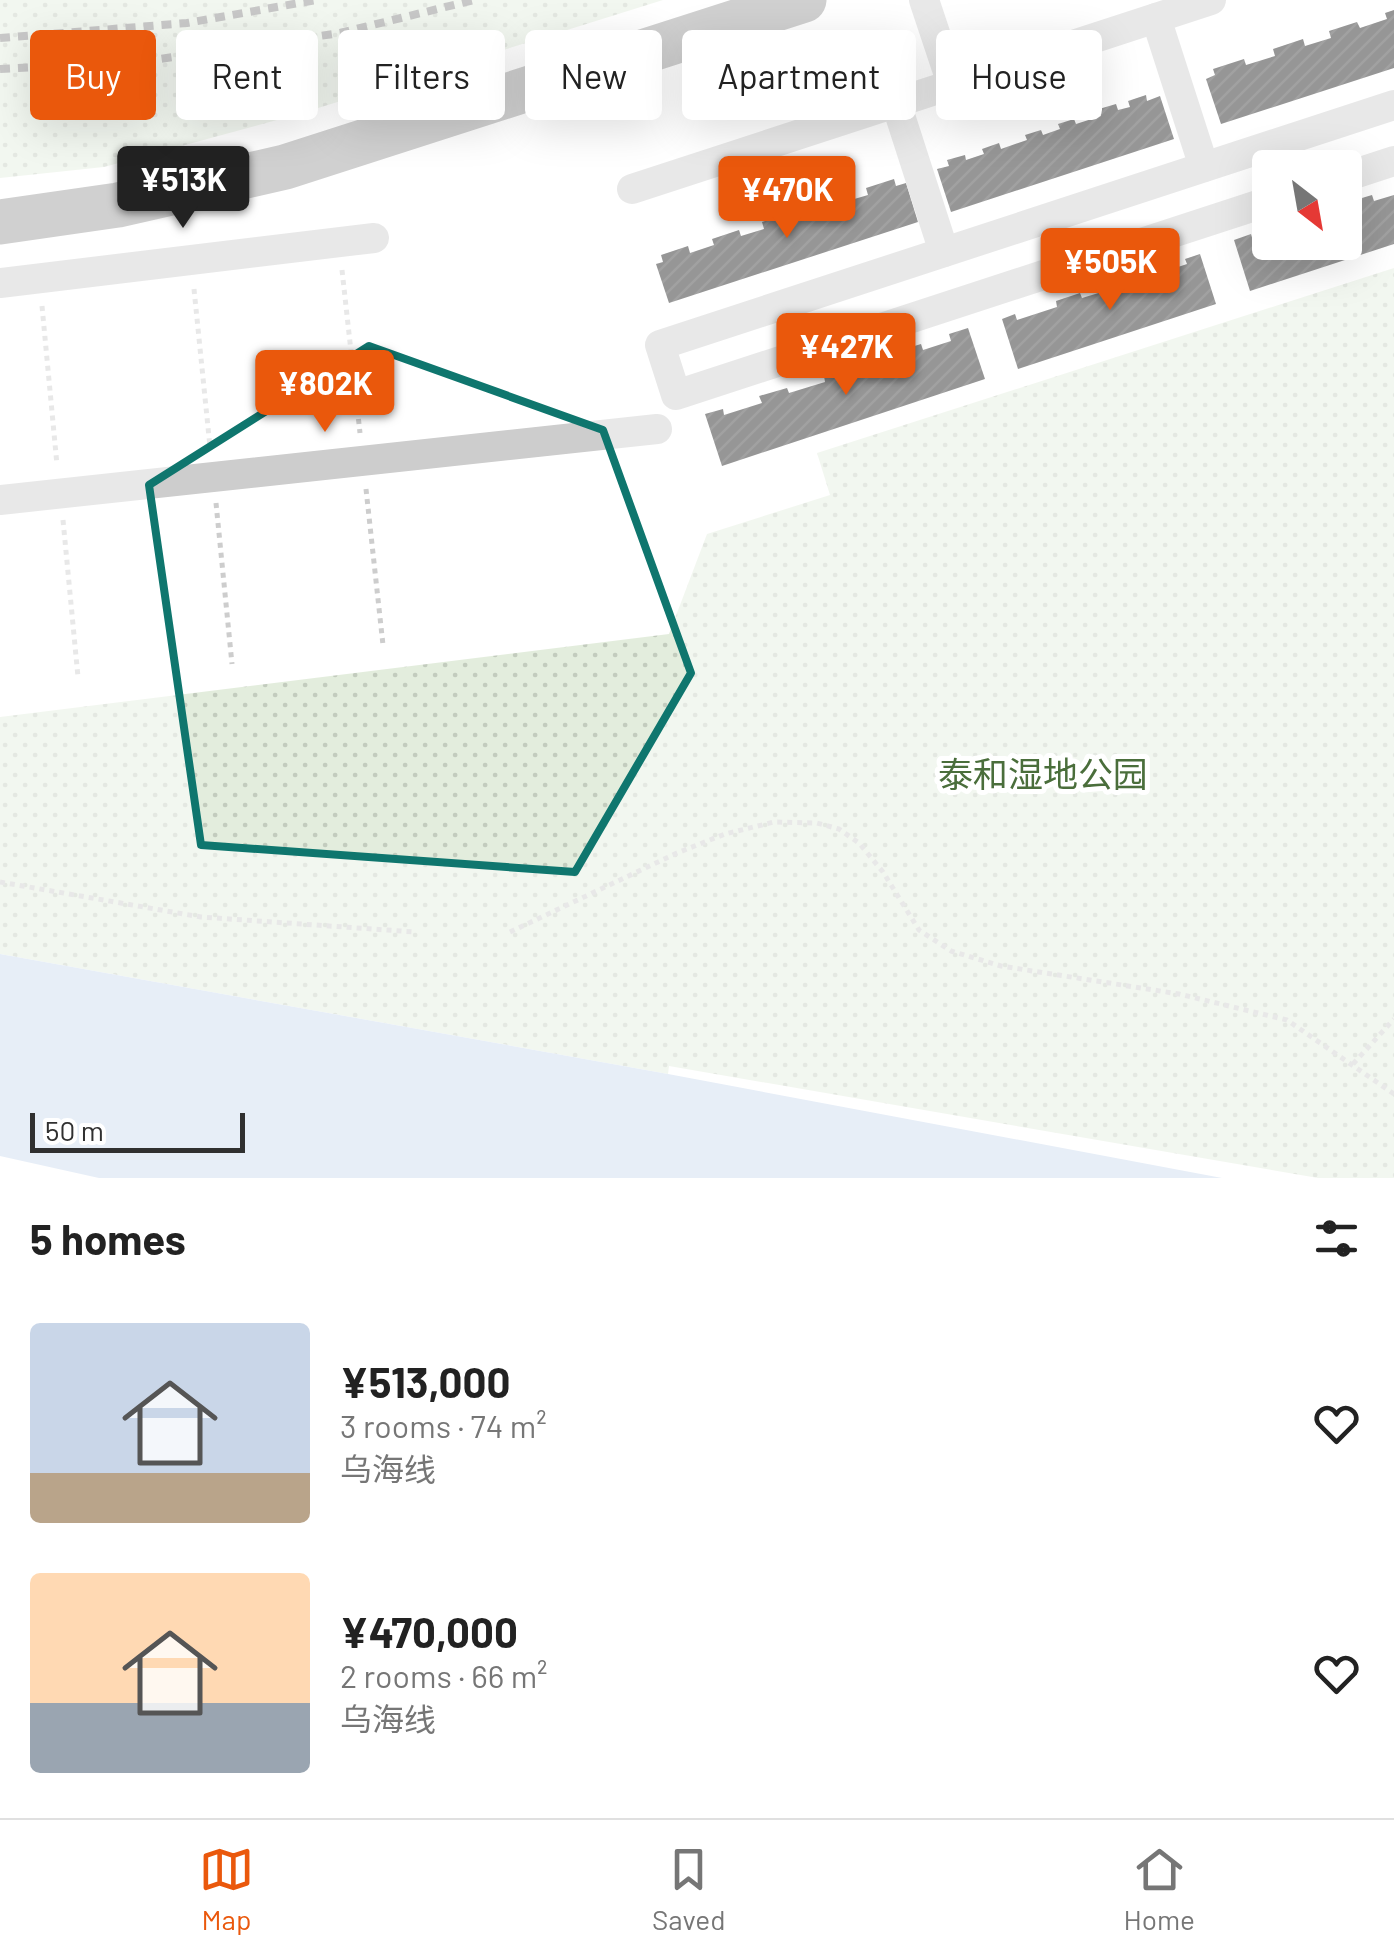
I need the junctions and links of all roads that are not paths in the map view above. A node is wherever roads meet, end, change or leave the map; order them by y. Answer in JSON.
{"nodes":[{"id":1,"x":804,"y":0,"type":"edge"},
{"id":2,"x":924,"y":0,"type":"edge"},
{"id":3,"x":1210,"y":0,"type":"edge"},
{"id":4,"x":1156,"y":18,"type":"junction"},
{"id":5,"x":1102,"y":35,"type":"edge"},
{"id":6,"x":936,"y":36,"type":"edge"},
{"id":7,"x":1394,"y":105,"type":"edge"},
{"id":8,"x":844,"y":120,"type":"edge"},
{"id":9,"x":902,"y":120,"type":"edge"},
{"id":10,"x":1394,"y":161,"type":"edge"},
{"id":11,"x":1196,"y":170,"type":"junction"},
{"id":12,"x":1362,"y":171,"type":"edge"},
{"id":13,"x":632,"y":190,"type":"dead end"},
{"id":14,"x":1252,"y":207,"type":"edge"},
{"id":15,"x":0,"y":222,"type":"edge"},
{"id":16,"x":1204,"y":223,"type":"junction"},
{"id":17,"x":374,"y":238,"type":"dead end"},
{"id":18,"x":951,"y":250,"type":"junction"},
{"id":19,"x":0,"y":283,"type":"edge"},
{"id":20,"x":974,"y":298,"type":"junction"},
{"id":21,"x":657,"y":429,"type":"dead end"},
{"id":22,"x":0,"y":500,"type":"edge"}],
"edges":[{"from":1,"to":15,"type":"highway"},
{"from":2,"to":6,"type":"street"},
{"from":3,"to":4,"type":"street"},
{"from":4,"to":5,"type":"street"},
{"from":4,"to":11,"type":"street"},
{"from":7,"to":11,"type":"street"},
{"from":8,"to":13,"type":"street"},
{"from":9,"to":18,"type":"street"},
{"from":10,"to":12,"type":"street"},
{"from":11,"to":16,"type":"street"},
{"from":11,"to":18,"type":"street"},
{"from":14,"to":16,"type":"street"},
{"from":16,"to":20,"type":"street"},
{"from":17,"to":19,"type":"street"},
{"from":18,"to":20,"type":"street"},
{"from":18,"to":20,"type":"street"},
{"from":21,"to":22,"type":"street"}]}
